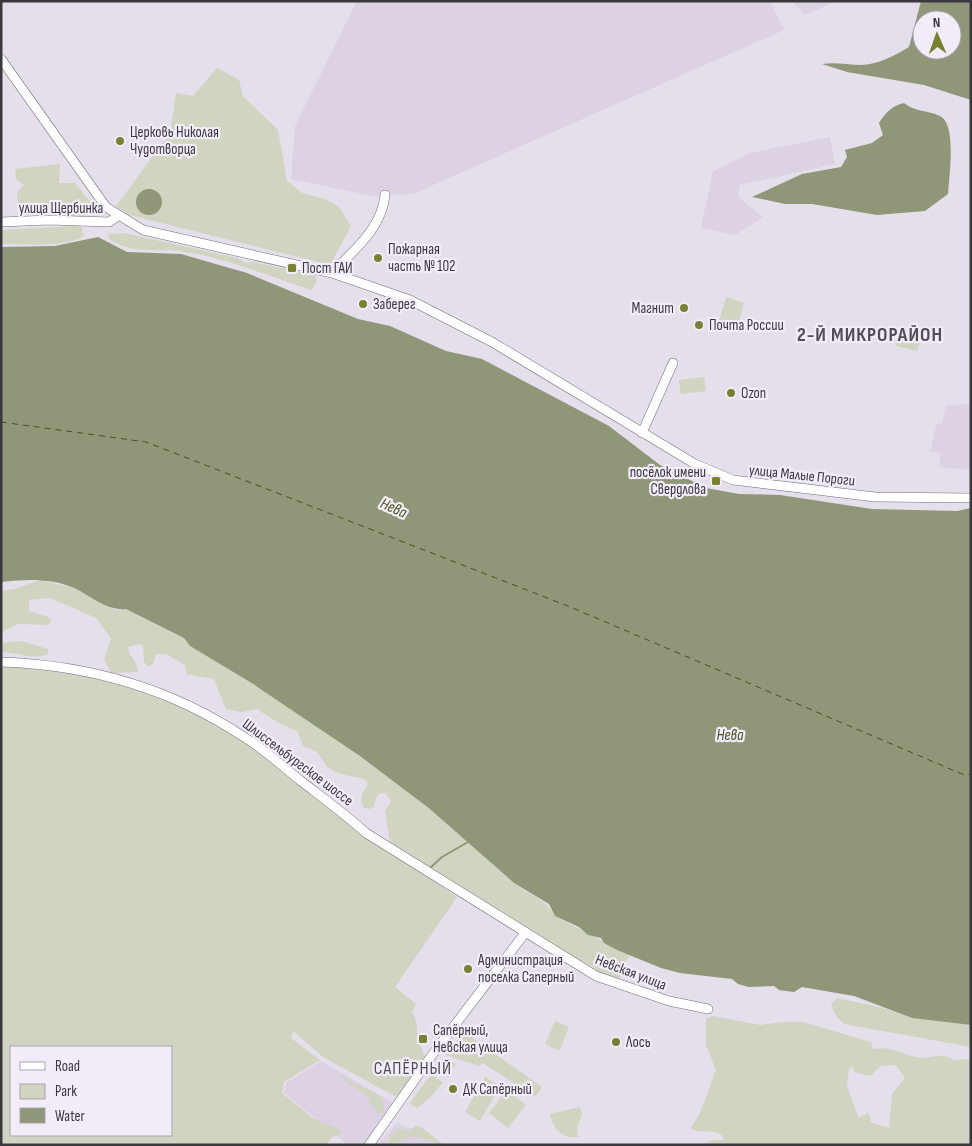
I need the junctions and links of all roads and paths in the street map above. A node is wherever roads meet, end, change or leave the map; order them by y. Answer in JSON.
{"nodes":[{"id":1,"x":1,"y":60,"type":"edge"},
{"id":2,"x":385,"y":194,"type":"dead end"},
{"id":3,"x":118,"y":216,"type":"junction"},
{"id":4,"x":1,"y":222,"type":"edge"},
{"id":5,"x":332,"y":273,"type":"junction"},
{"id":6,"x":672,"y":363,"type":"dead end"},
{"id":7,"x":642,"y":433,"type":"junction"},
{"id":8,"x":971,"y":498,"type":"edge"},
{"id":9,"x":1,"y":662,"type":"edge"},
{"id":10,"x":525,"y":932,"type":"junction"},
{"id":11,"x":708,"y":1009,"type":"dead end"},
{"id":12,"x":369,"y":1145,"type":"edge"}],
"edges":[{"from":1,"to":3,"type":"street","name":"улица Малые Пороги"},
{"from":2,"to":5,"type":"street"},
{"from":3,"to":4,"type":"street","name":"улица Щербинка"},
{"from":3,"to":5,"type":"street","name":"улица Малые Пороги"},
{"from":5,"to":7,"type":"street","name":"улица Малые Пороги"},
{"from":6,"to":7,"type":"street"},
{"from":7,"to":8,"type":"street","name":"улица Малые Пороги"},
{"from":9,"to":10,"type":"street","name":"Шлиссельбургское шоссе"},
{"from":10,"to":11,"type":"street","name":"Невская улица"},
{"from":10,"to":12,"type":"street"}]}
